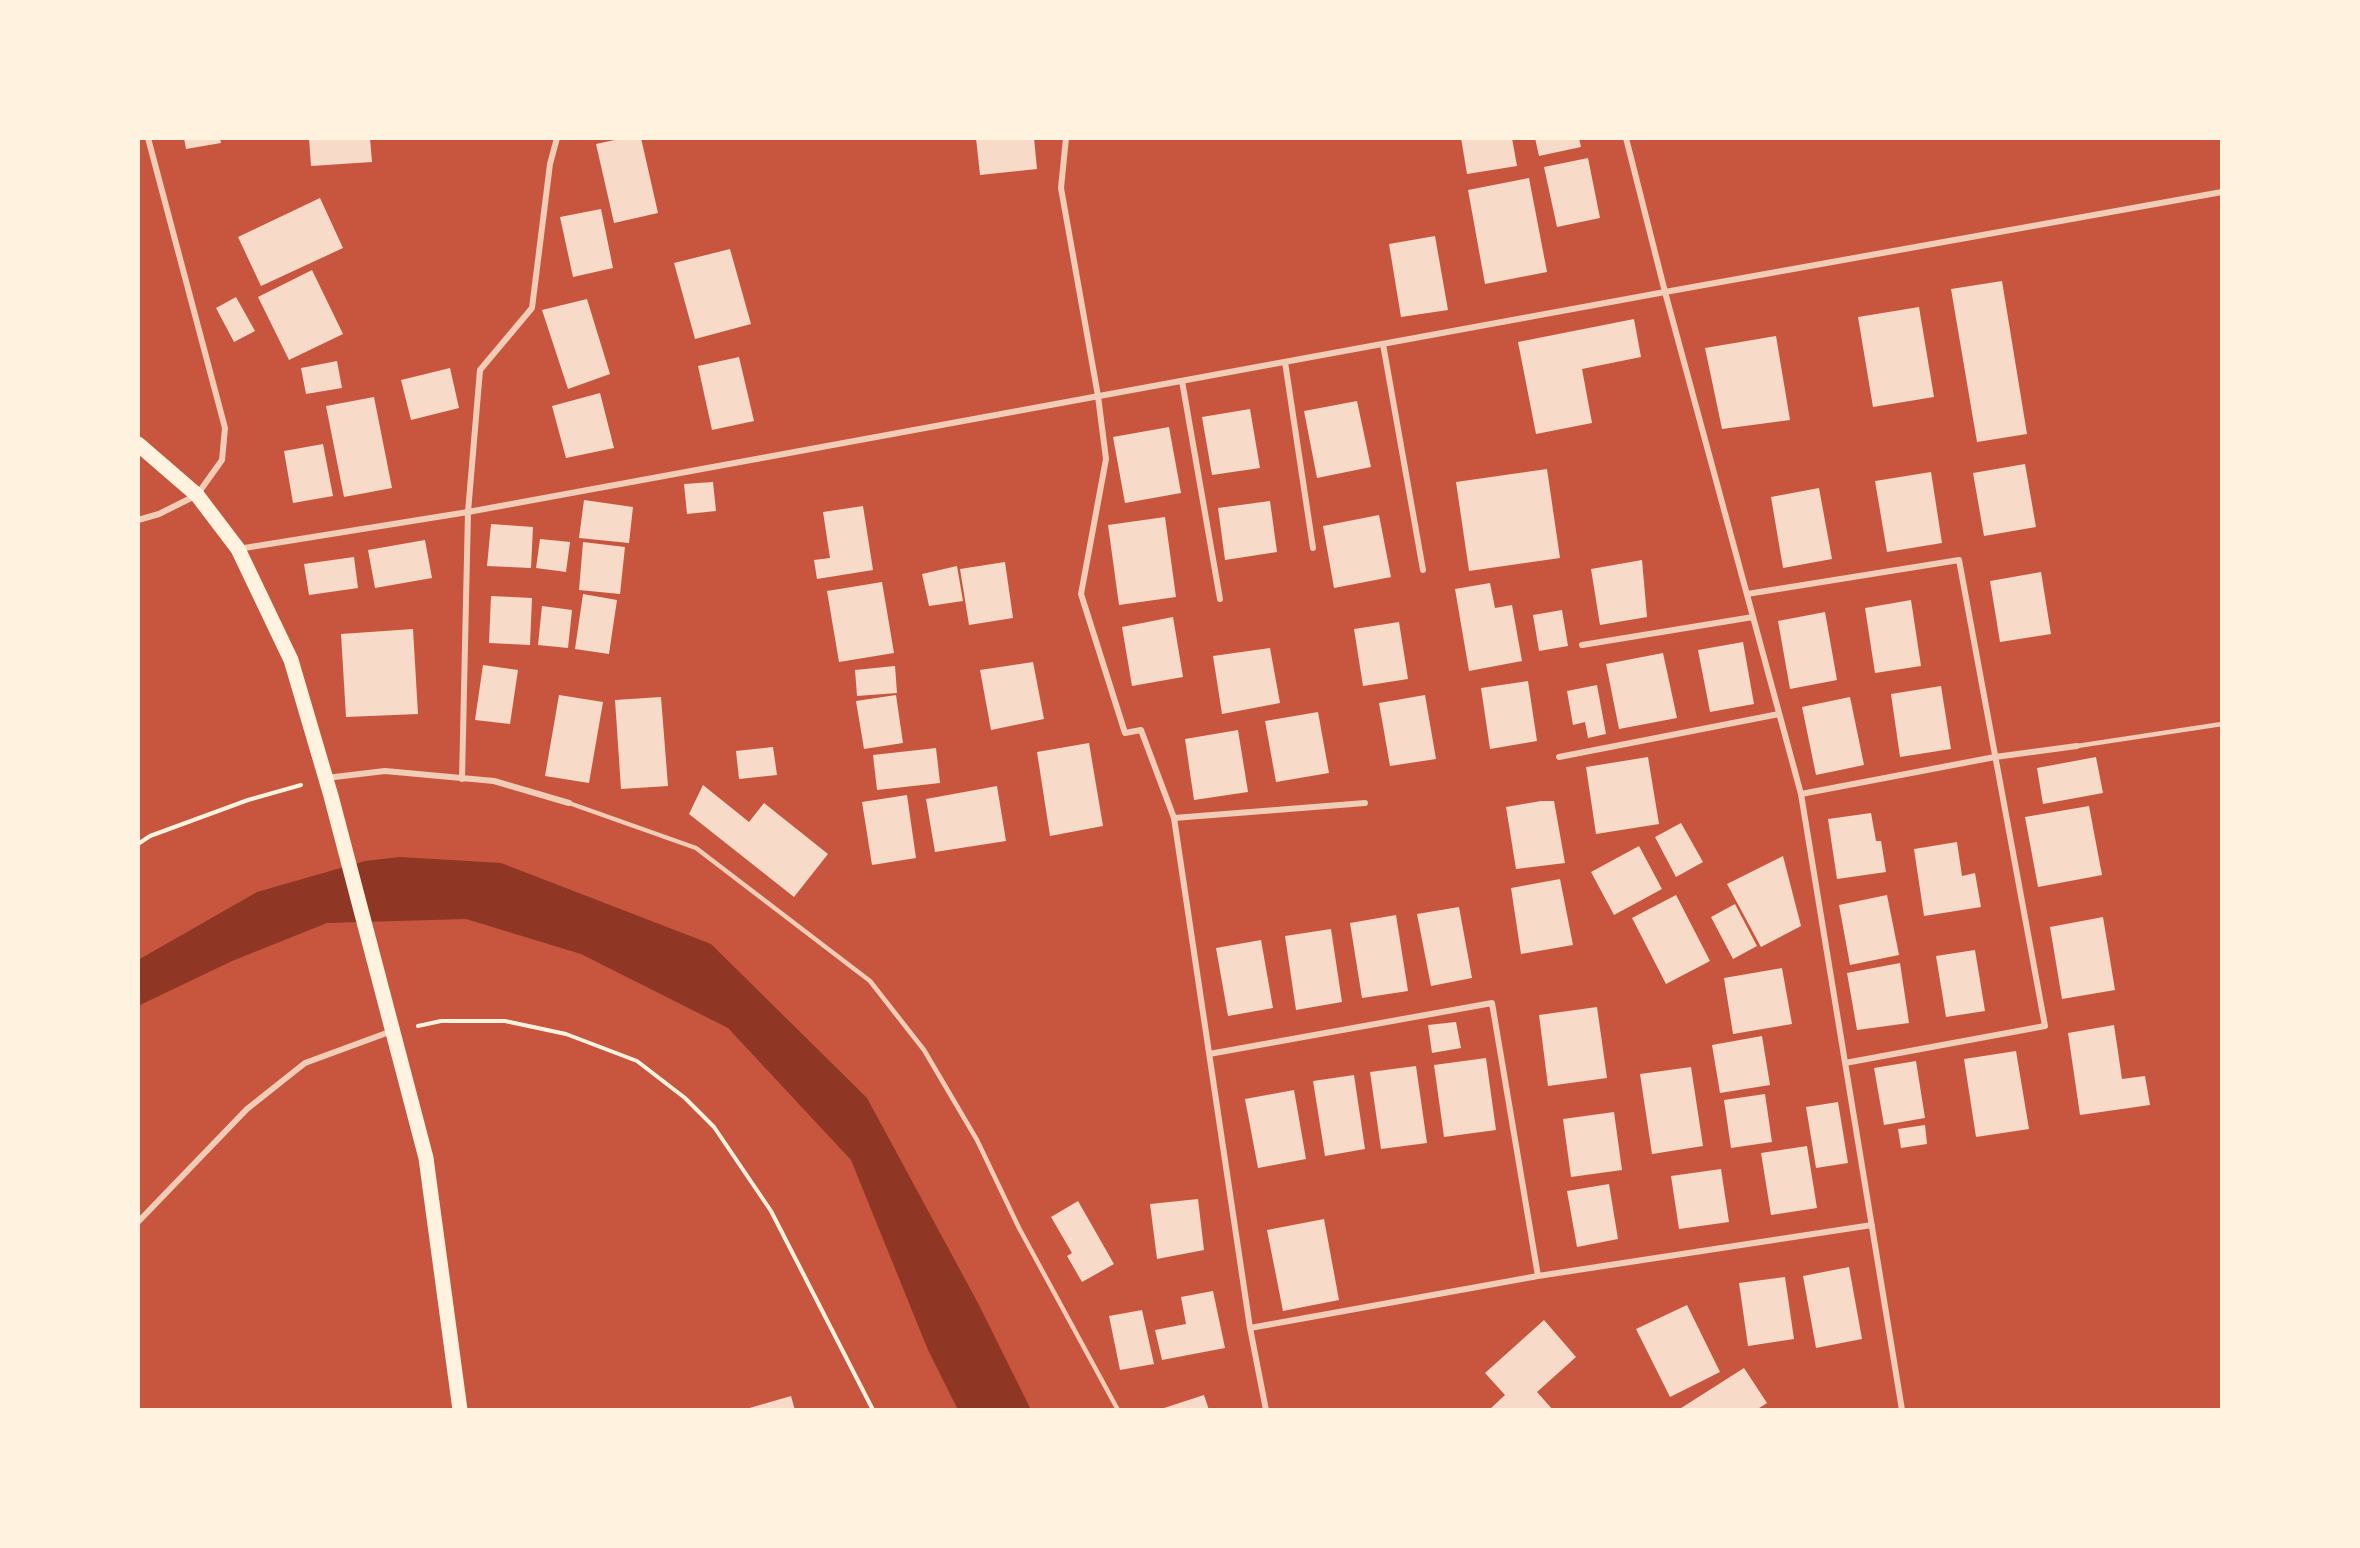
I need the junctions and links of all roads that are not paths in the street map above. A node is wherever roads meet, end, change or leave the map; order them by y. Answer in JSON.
{"nodes":[{"id":1,"x":148,"y":138,"type":"edge"},
{"id":2,"x":557,"y":138,"type":"edge"},
{"id":3,"x":1066,"y":138,"type":"edge"},
{"id":4,"x":1626,"y":138,"type":"edge"},
{"id":5,"x":2222,"y":192,"type":"edge"},
{"id":6,"x":1665,"y":292,"type":"junction"},
{"id":7,"x":1383,"y":344,"type":"junction"},
{"id":8,"x":1285,"y":362,"type":"junction"},
{"id":9,"x":1182,"y":381,"type":"junction"},
{"id":10,"x":1098,"y":396,"type":"junction"},
{"id":11,"x":138,"y":444,"type":"edge"},
{"id":12,"x":197,"y":495,"type":"junction"},
{"id":13,"x":468,"y":512,"type":"junction"},
{"id":14,"x":138,"y":520,"type":"edge"},
{"id":15,"x":1313,"y":548,"type":"dead end"},
{"id":16,"x":238,"y":549,"type":"junction"},
{"id":17,"x":1423,"y":570,"type":"dead end"},
{"id":18,"x":1747,"y":594,"type":"junction"},
{"id":19,"x":1220,"y":599,"type":"dead end"},
{"id":20,"x":1753,"y":617,"type":"junction"},
{"id":21,"x":1582,"y":645,"type":"dead end"},
{"id":22,"x":1779,"y":714,"type":"junction"},
{"id":23,"x":2222,"y":723,"type":"edge"},
{"id":24,"x":2077,"y":746,"type":"joint"},
{"id":25,"x":1559,"y":757,"type":"dead end"},
{"id":26,"x":1995,"y":757,"type":"junction"},
{"id":27,"x":326,"y":778,"type":"junction"},
{"id":28,"x":462,"y":779,"type":"junction"},
{"id":29,"x":1801,"y":794,"type":"junction"},
{"id":30,"x":569,"y":803,"type":"joint"},
{"id":31,"x":1365,"y":803,"type":"dead end"},
{"id":32,"x":1174,"y":818,"type":"junction"},
{"id":33,"x":394,"y":1030,"type":"junction"},
{"id":34,"x":1209,"y":1054,"type":"junction"},
{"id":35,"x":1845,"y":1063,"type":"junction"},
{"id":36,"x":138,"y":1222,"type":"edge"},
{"id":37,"x":1872,"y":1225,"type":"junction"},
{"id":38,"x":1538,"y":1276,"type":"junction"},
{"id":39,"x":1250,"y":1328,"type":"junction"},
{"id":40,"x":460,"y":1410,"type":"edge"},
{"id":41,"x":1118,"y":1410,"type":"edge"},
{"id":42,"x":1266,"y":1410,"type":"edge"},
{"id":43,"x":1902,"y":1410,"type":"edge"}],
"edges":[{"from":1,"to":12,"type":"street"},
{"from":2,"to":13,"type":"street"},
{"from":3,"to":10,"type":"street"},
{"from":4,"to":6,"type":"street"},
{"from":5,"to":6,"type":"street"},
{"from":6,"to":7,"type":"street"},
{"from":6,"to":18,"type":"street"},
{"from":7,"to":8,"type":"street"},
{"from":7,"to":17,"type":"street"},
{"from":8,"to":9,"type":"street"},
{"from":8,"to":15,"type":"street"},
{"from":9,"to":10,"type":"street"},
{"from":9,"to":19,"type":"street"},
{"from":10,"to":13,"type":"street"},
{"from":10,"to":32,"type":"street"},
{"from":11,"to":12,"type":"main road"},
{"from":12,"to":14,"type":"street"},
{"from":12,"to":16,"type":"main road"},
{"from":13,"to":16,"type":"street"},
{"from":13,"to":28,"type":"street"},
{"from":16,"to":27,"type":"main road"},
{"from":18,"to":20,"type":"street"},
{"from":18,"to":26,"type":"street"},
{"from":20,"to":21,"type":"street"},
{"from":20,"to":22,"type":"street"},
{"from":22,"to":25,"type":"street"},
{"from":22,"to":29,"type":"street"},
{"from":23,"to":24,"type":"lane"},
{"from":24,"to":26,"type":"street"},
{"from":26,"to":29,"type":"street"},
{"from":26,"to":35,"type":"street"},
{"from":27,"to":28,"type":"street"},
{"from":27,"to":33,"type":"main road"},
{"from":28,"to":30,"type":"street"},
{"from":29,"to":35,"type":"street"},
{"from":30,"to":41,"type":"lane"},
{"from":31,"to":32,"type":"street"},
{"from":32,"to":34,"type":"street"},
{"from":33,"to":36,"type":"street"},
{"from":33,"to":40,"type":"main road"},
{"from":34,"to":38,"type":"street"},
{"from":34,"to":39,"type":"street"},
{"from":35,"to":37,"type":"street"},
{"from":37,"to":38,"type":"street"},
{"from":37,"to":43,"type":"street"},
{"from":38,"to":39,"type":"street"},
{"from":39,"to":42,"type":"street"}]}
